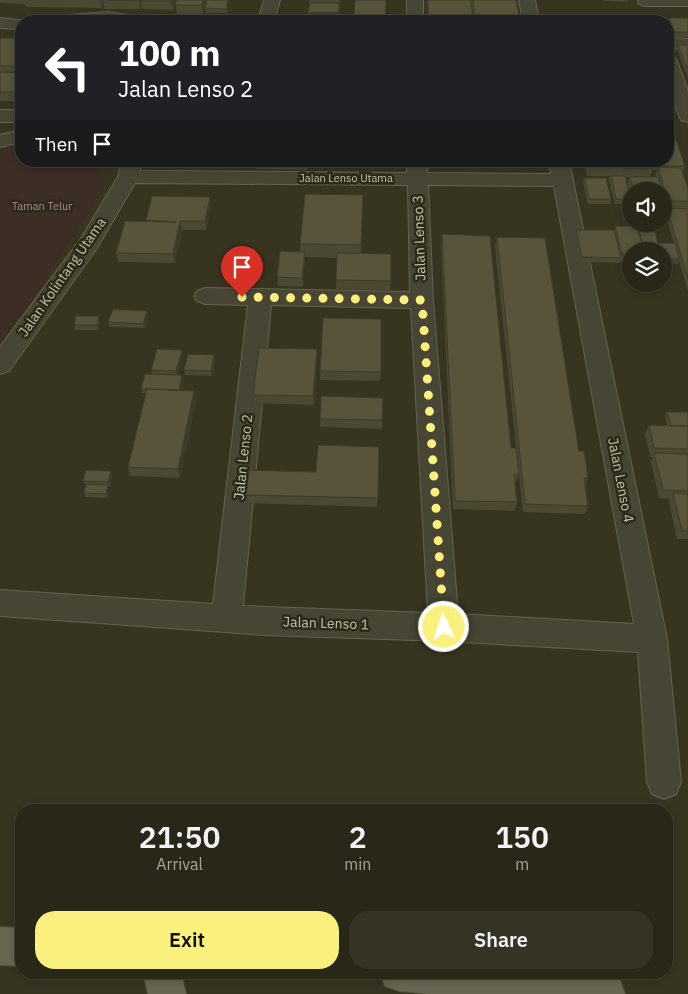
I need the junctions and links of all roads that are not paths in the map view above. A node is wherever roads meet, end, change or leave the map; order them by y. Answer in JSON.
{"nodes":[{"id":1,"x":272,"y":0,"type":"edge"},
{"id":2,"x":415,"y":0,"type":"edge"},
{"id":3,"x":527,"y":0,"type":"edge"},
{"id":4,"x":688,"y":2,"type":"edge"},
{"id":5,"x":647,"y":5,"type":"edge"},
{"id":6,"x":268,"y":15,"type":"edge"},
{"id":7,"x":415,"y":15,"type":"edge"},
{"id":8,"x":530,"y":15,"type":"edge"},
{"id":9,"x":0,"y":23,"type":"edge"},
{"id":10,"x":15,"y":24,"type":"edge"},
{"id":11,"x":674,"y":43,"type":"edge"},
{"id":12,"x":688,"y":44,"type":"edge"},
{"id":13,"x":674,"y":78,"type":"edge"},
{"id":14,"x":0,"y":116,"type":"edge"},
{"id":15,"x":15,"y":116,"type":"edge"},
{"id":16,"x":688,"y":116,"type":"edge"},
{"id":17,"x":15,"y":137,"type":"edge"},
{"id":18,"x":0,"y":140,"type":"edge"},
{"id":19,"x":131,"y":167,"type":"edge"},
{"id":20,"x":246,"y":167,"type":"edge"},
{"id":21,"x":417,"y":170,"type":"edge"},
{"id":22,"x":561,"y":170,"type":"edge"},
{"id":23,"x":205,"y":296,"type":"dead end"},
{"id":24,"x":260,"y":298,"type":"junction"},
{"id":25,"x":422,"y":300,"type":"junction"},
{"id":26,"x":0,"y":365,"type":"edge"},
{"id":27,"x":0,"y":603,"type":"edge"},
{"id":28,"x":227,"y":617,"type":"junction"},
{"id":29,"x":444,"y":627,"type":"junction"},
{"id":30,"x":652,"y":640,"type":"junction"},
{"id":31,"x":664,"y":782,"type":"dead end"},
{"id":32,"x":0,"y":946,"type":"edge"},
{"id":33,"x":15,"y":947,"type":"edge"},
{"id":34,"x":164,"y":979,"type":"edge"},
{"id":35,"x":480,"y":979,"type":"edge"},
{"id":36,"x":167,"y":994,"type":"edge"},
{"id":37,"x":606,"y":994,"type":"edge"}],
"edges":[{"from":1,"to":6,"type":"street"},
{"from":2,"to":7,"type":"street"},
{"from":3,"to":8,"type":"street"},
{"from":4,"to":5,"type":"street"},
{"from":9,"to":10,"type":"street"},
{"from":11,"to":12,"type":"street"},
{"from":13,"to":16,"type":"street"},
{"from":14,"to":15,"type":"street"},
{"from":17,"to":18,"type":"street"},
{"from":19,"to":26,"type":"street","name":"Jalan Kolintang Utama"},
{"from":20,"to":21,"type":"street","name":"Jalan Lenso Utama"},
{"from":21,"to":22,"type":"street","name":"Jalan Lenso Utama"},
{"from":21,"to":25,"type":"street","name":"Jalan Lenso 3"},
{"from":22,"to":30,"type":"street","name":"Jalan Lenso 4"},
{"from":23,"to":24,"type":"street"},
{"from":24,"to":25,"type":"street"},
{"from":24,"to":28,"type":"street","name":"Jalan Lenso 2"},
{"from":25,"to":29,"type":"street","name":"Jalan Lenso 3"},
{"from":27,"to":28,"type":"street","name":"Jalan Lenso 1"},
{"from":28,"to":29,"type":"street","name":"Jalan Lenso 1"},
{"from":29,"to":30,"type":"street","name":"Jalan Lenso 1"},
{"from":30,"to":31,"type":"street","name":"Jalan Lenso 4"},
{"from":32,"to":33,"type":"main road"},
{"from":34,"to":36,"type":"main road"},
{"from":35,"to":37,"type":"main road"}]}
